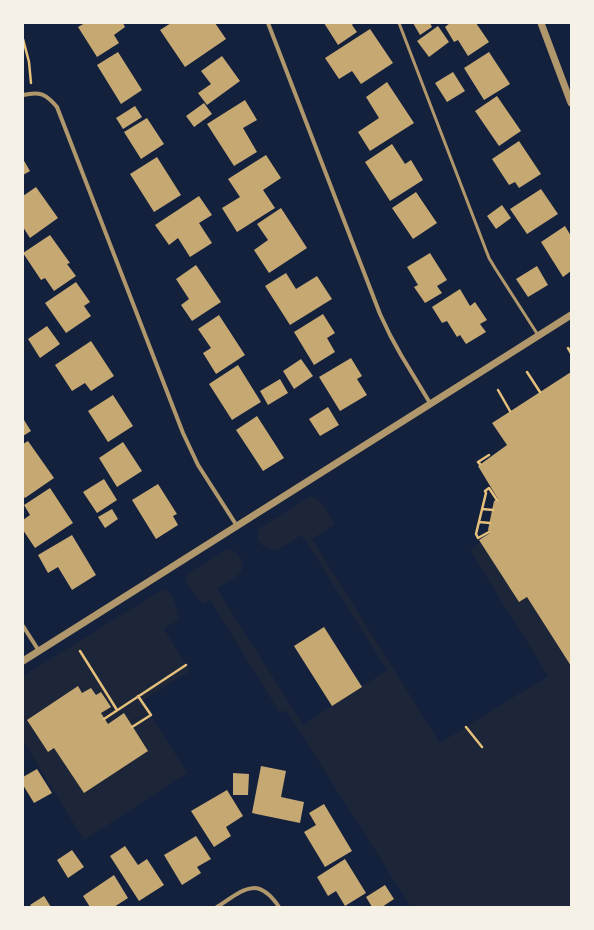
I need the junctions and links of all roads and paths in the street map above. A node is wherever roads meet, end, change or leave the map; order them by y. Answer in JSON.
{"nodes":[{"id":1,"x":268,"y":23,"type":"edge"},
{"id":2,"x":399,"y":23,"type":"edge"},
{"id":3,"x":541,"y":23,"type":"edge"},
{"id":4,"x":23,"y":39,"type":"edge"},
{"id":5,"x":32,"y":93,"type":"junction"},
{"id":6,"x":23,"y":96,"type":"edge"},
{"id":7,"x":571,"y":103,"type":"edge"},
{"id":8,"x":571,"y":314,"type":"edge"},
{"id":9,"x":538,"y":335,"type":"junction"},
{"id":10,"x":568,"y":348,"type":"dead end"},
{"id":11,"x":571,"y":353,"type":"edge"},
{"id":12,"x":527,"y":372,"type":"dead end"},
{"id":13,"x":498,"y":390,"type":"dead end"},
{"id":14,"x":540,"y":392,"type":"dead end"},
{"id":15,"x":430,"y":403,"type":"junction"},
{"id":16,"x":510,"y":411,"type":"dead end"},
{"id":17,"x":489,"y":455,"type":"dead end"},
{"id":18,"x":480,"y":464,"type":"dead end"},
{"id":19,"x":497,"y":500,"type":"dead end"},
{"id":20,"x":482,"y":509,"type":"junction"},
{"id":21,"x":492,"y":510,"type":"dead end"},
{"id":22,"x":479,"y":522,"type":"junction"},
{"id":23,"x":490,"y":523,"type":"dead end"},
{"id":24,"x":237,"y":526,"type":"junction"},
{"id":25,"x":489,"y":532,"type":"dead end"},
{"id":26,"x":23,"y":626,"type":"edge"},
{"id":27,"x":38,"y":651,"type":"junction"},
{"id":28,"x":80,"y":651,"type":"dead end"},
{"id":29,"x":23,"y":661,"type":"edge"},
{"id":30,"x":186,"y":665,"type":"dead end"},
{"id":31,"x":138,"y":696,"type":"junction"},
{"id":32,"x":117,"y":710,"type":"junction"},
{"id":33,"x":104,"y":718,"type":"dead end"},
{"id":34,"x":132,"y":727,"type":"dead end"},
{"id":35,"x":466,"y":727,"type":"dead end"},
{"id":36,"x":482,"y":748,"type":"dead end"},
{"id":37,"x":217,"y":907,"type":"edge"},
{"id":38,"x":279,"y":907,"type":"edge"}],
"edges":[{"from":1,"to":15,"type":"street"},
{"from":2,"to":9,"type":"lane"},
{"from":3,"to":7,"type":"street"},
{"from":4,"to":5,"type":"path"},
{"from":5,"to":6,"type":"street"},
{"from":5,"to":24,"type":"street"},
{"from":8,"to":9,"type":"street"},
{"from":9,"to":15,"type":"street"},
{"from":10,"to":11,"type":"path"},
{"from":12,"to":14,"type":"path"},
{"from":13,"to":16,"type":"path"},
{"from":15,"to":24,"type":"street"},
{"from":17,"to":18,"type":"path"},
{"from":19,"to":20,"type":"path"},
{"from":20,"to":21,"type":"path"},
{"from":20,"to":22,"type":"path"},
{"from":22,"to":23,"type":"path"},
{"from":22,"to":25,"type":"path"},
{"from":24,"to":27,"type":"street"},
{"from":26,"to":27,"type":"street"},
{"from":27,"to":29,"type":"street"},
{"from":28,"to":32,"type":"path"},
{"from":30,"to":31,"type":"path"},
{"from":31,"to":32,"type":"path"},
{"from":31,"to":34,"type":"path"},
{"from":32,"to":33,"type":"path"},
{"from":35,"to":36,"type":"path"},
{"from":37,"to":38,"type":"street"}]}
